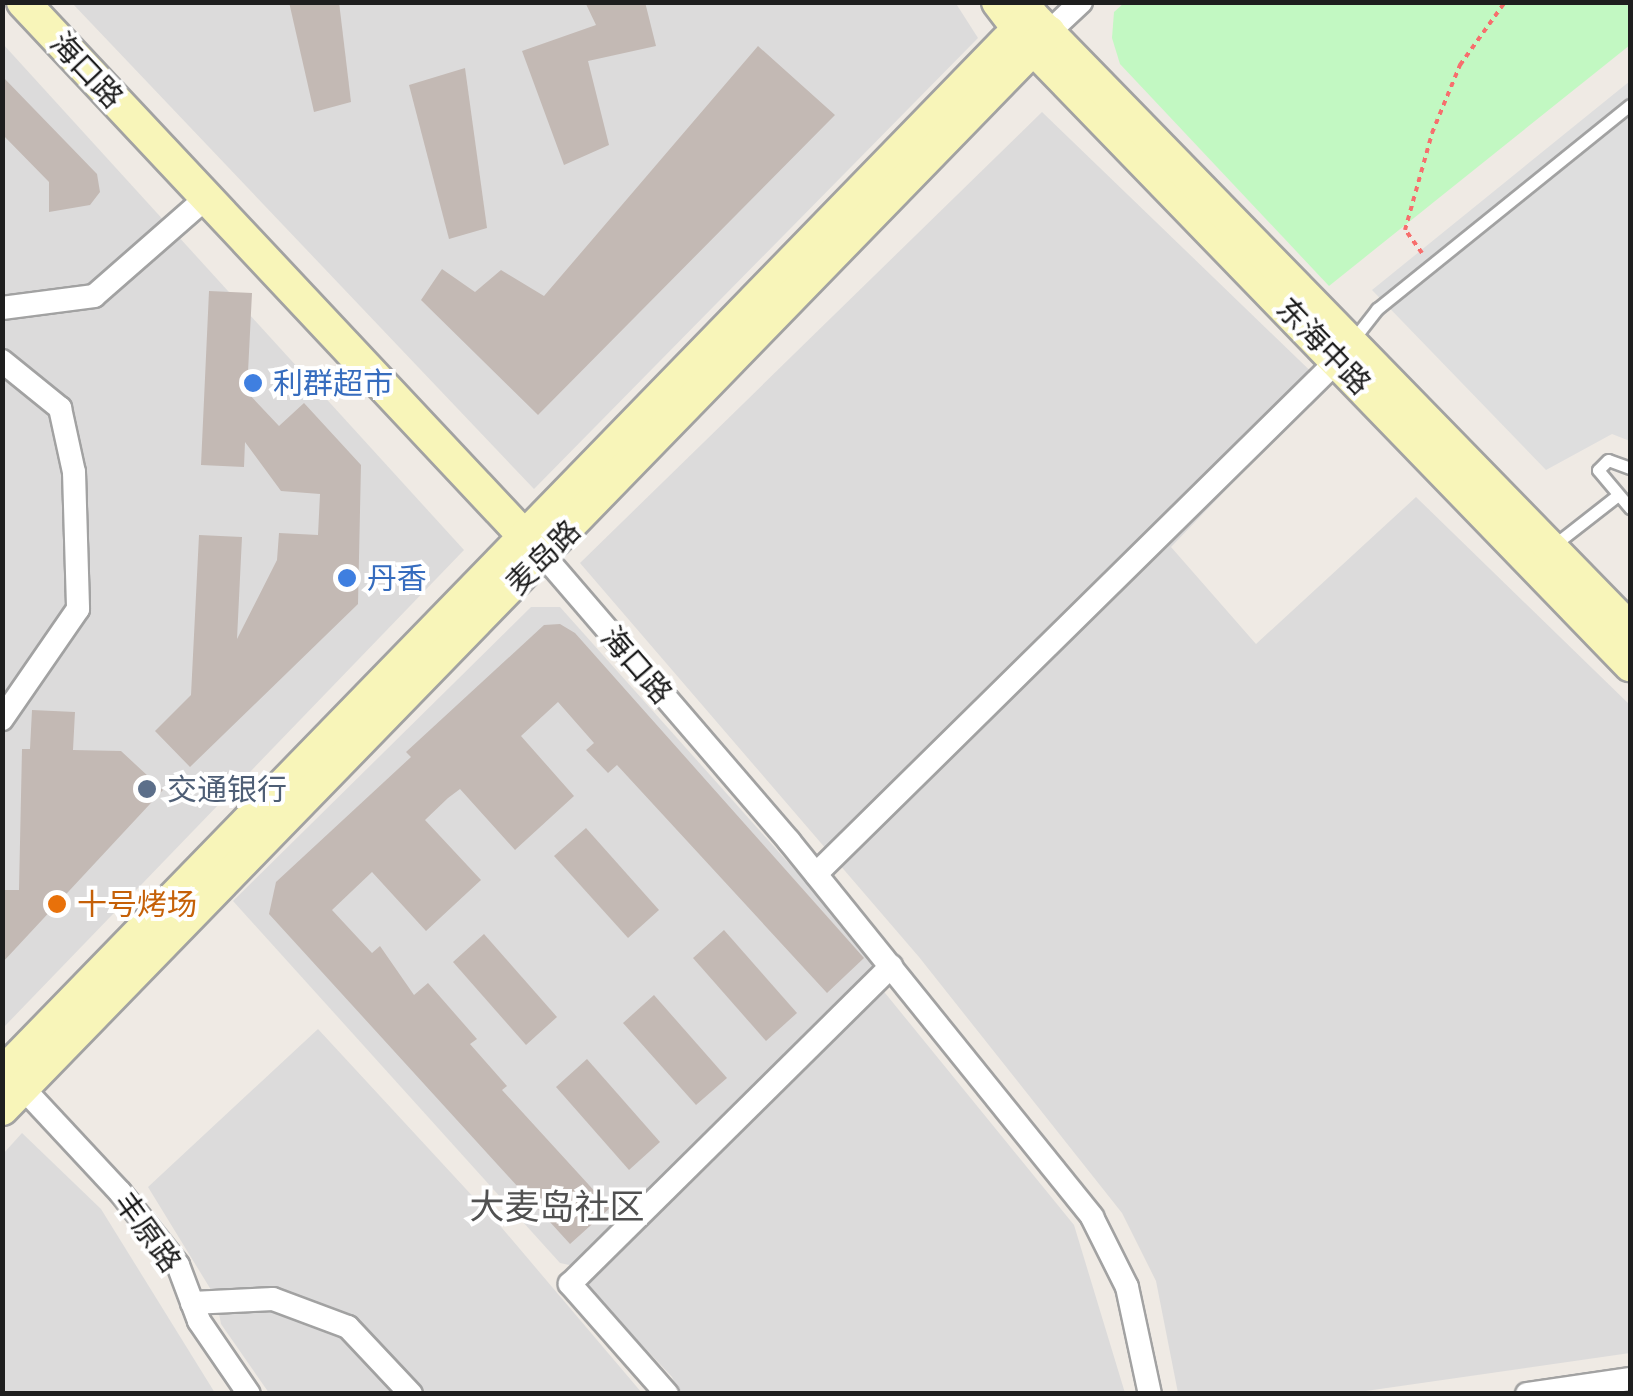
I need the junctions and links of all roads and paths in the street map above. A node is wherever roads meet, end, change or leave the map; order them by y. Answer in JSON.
{"nodes":[{"id":1,"x":23,"y":2,"type":"edge"},
{"id":2,"x":998,"y":2,"type":"edge"},
{"id":3,"x":1081,"y":2,"type":"edge"},
{"id":4,"x":1505,"y":2,"type":"edge"},
{"id":5,"x":1033,"y":22,"type":"edge"},
{"id":6,"x":1630,"y":105,"type":"edge"},
{"id":7,"x":206,"y":198,"type":"junction"},
{"id":8,"x":1431,"y":266,"type":"junction"},
{"id":9,"x":2,"y":308,"type":"edge"},
{"id":10,"x":1346,"y":350,"type":"junction"},
{"id":11,"x":2,"y":360,"type":"edge"},
{"id":12,"x":1630,"y":468,"type":"edge"},
{"id":13,"x":1618,"y":495,"type":"junction"},
{"id":14,"x":1630,"y":508,"type":"edge"},
{"id":15,"x":1553,"y":545,"type":"junction"},
{"id":16,"x":535,"y":547,"type":"junction"},
{"id":17,"x":1630,"y":629,"type":"edge"},
{"id":18,"x":1630,"y":664,"type":"edge"},
{"id":19,"x":2,"y":719,"type":"edge"},
{"id":20,"x":816,"y":874,"type":"junction"},
{"id":21,"x":891,"y":966,"type":"junction"},
{"id":22,"x":9,"y":1090,"type":"edge"},
{"id":23,"x":192,"y":1303,"type":"junction"},
{"id":24,"x":1630,"y":1379,"type":"edge"},
{"id":25,"x":249,"y":1394,"type":"edge"},
{"id":26,"x":411,"y":1394,"type":"edge"},
{"id":27,"x":667,"y":1394,"type":"edge"},
{"id":28,"x":1150,"y":1394,"type":"edge"},
{"id":29,"x":1527,"y":1394,"type":"edge"}],
"edges":[{"from":1,"to":7,"type":"main road","name":"海口路"},
{"from":2,"to":5,"type":"main road","name":"东海中路"},
{"from":3,"to":5,"type":"street","name":"麦岛路"},
{"from":4,"to":8,"type":"path"},
{"from":5,"to":10,"type":"main road","name":"东海中路"},
{"from":5,"to":16,"type":"main road","name":"麦岛路"},
{"from":6,"to":8,"type":"lane"},
{"from":7,"to":9,"type":"street"},
{"from":7,"to":16,"type":"main road","name":"海口路"},
{"from":8,"to":10,"type":"lane"},
{"from":10,"to":15,"type":"main road","name":"东海中路"},
{"from":10,"to":18,"type":"main road","name":"东海中路"},
{"from":10,"to":20,"type":"street"},
{"from":11,"to":19,"type":"street"},
{"from":12,"to":13,"type":"lane"},
{"from":13,"to":14,"type":"lane"},
{"from":13,"to":15,"type":"lane"},
{"from":15,"to":17,"type":"main road","name":"东海中路"},
{"from":16,"to":20,"type":"street","name":"海口路"},
{"from":16,"to":22,"type":"main road","name":"麦岛路"},
{"from":20,"to":21,"type":"street","name":"海口路"},
{"from":21,"to":27,"type":"street"},
{"from":21,"to":28,"type":"street","name":"海口路"},
{"from":22,"to":23,"type":"street","name":"丰原路"},
{"from":23,"to":25,"type":"street","name":"丰原路"},
{"from":23,"to":26,"type":"street"},
{"from":24,"to":29,"type":"street"}]}
